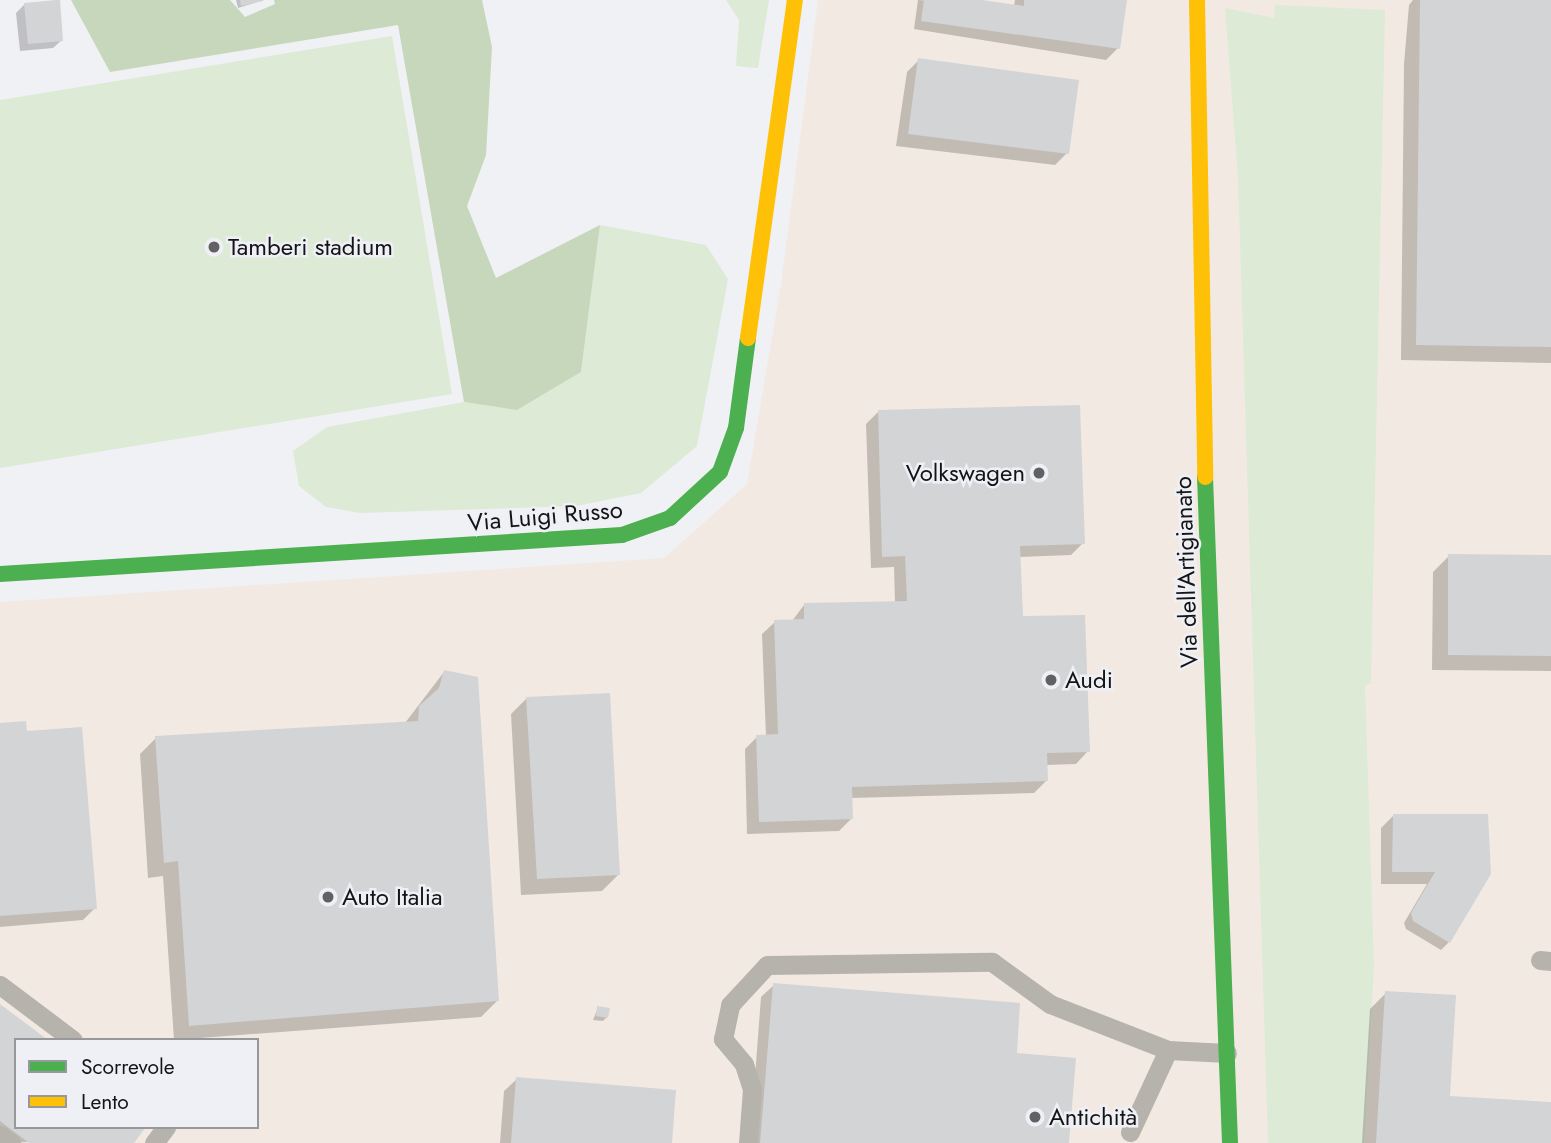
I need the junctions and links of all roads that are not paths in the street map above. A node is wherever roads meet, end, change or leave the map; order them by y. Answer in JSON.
{"nodes":[{"id":1,"x":795,"y":0,"type":"edge"},
{"id":2,"x":1197,"y":0,"type":"edge"},
{"id":3,"x":0,"y":574,"type":"edge"},
{"id":4,"x":0,"y":985,"type":"edge"},
{"id":5,"x":70,"y":1038,"type":"edge"},
{"id":6,"x":1168,"y":1050,"type":"junction"},
{"id":7,"x":1227,"y":1053,"type":"junction"},
{"id":8,"x":1130,"y":1132,"type":"dead end"},
{"id":9,"x":0,"y":1135,"type":"edge"},
{"id":10,"x":11,"y":1143,"type":"edge"},
{"id":11,"x":748,"y":1143,"type":"edge"},
{"id":12,"x":1230,"y":1143,"type":"edge"}],
"edges":[{"from":1,"to":3,"type":"street","name":"Via Luigi Russo"},
{"from":2,"to":7,"type":"street","name":"Via dell'Artigianato"},
{"from":4,"to":5,"type":"lane"},
{"from":6,"to":7,"type":"lane"},
{"from":6,"to":8,"type":"lane"},
{"from":6,"to":11,"type":"lane"},
{"from":7,"to":12,"type":"street","name":"Via dell'Artigianato"},
{"from":9,"to":10,"type":"lane"}]}
